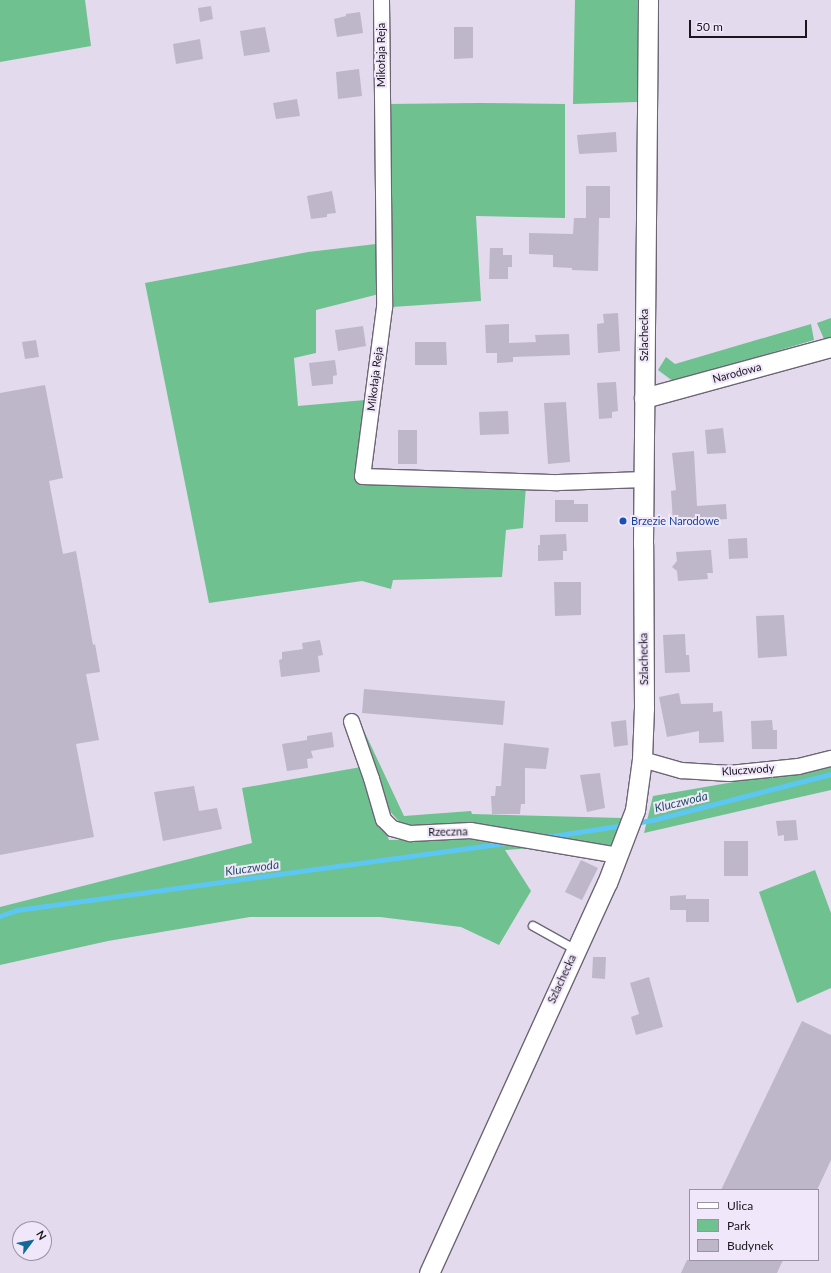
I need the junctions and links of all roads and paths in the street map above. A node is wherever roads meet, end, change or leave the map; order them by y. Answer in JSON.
{"nodes":[{"id":1,"x":381,"y":0,"type":"edge"},
{"id":2,"x":648,"y":0,"type":"edge"},
{"id":3,"x":831,"y":347,"type":"edge"},
{"id":4,"x":644,"y":398,"type":"junction"},
{"id":5,"x":644,"y":480,"type":"junction"},
{"id":6,"x":351,"y":722,"type":"dead end"},
{"id":7,"x":831,"y":758,"type":"edge"},
{"id":8,"x":642,"y":759,"type":"junction"},
{"id":9,"x":620,"y":850,"type":"junction"},
{"id":10,"x":533,"y":926,"type":"dead end"},
{"id":11,"x":576,"y":950,"type":"junction"},
{"id":12,"x":429,"y":1273,"type":"edge"}],
"edges":[{"from":1,"to":5,"type":"street","name":"Mikołaja Reja"},
{"from":2,"to":4,"type":"street","name":"Szlachecka"},
{"from":3,"to":4,"type":"street","name":"Narodowa"},
{"from":4,"to":5,"type":"street","name":"Szlachecka"},
{"from":5,"to":8,"type":"street","name":"Szlachecka"},
{"from":6,"to":9,"type":"street","name":"Rzeczna"},
{"from":7,"to":8,"type":"street","name":"Kluczwody"},
{"from":8,"to":9,"type":"street","name":"Szlachecka"},
{"from":9,"to":11,"type":"street","name":"Szlachecka"},
{"from":10,"to":11,"type":"lane"},
{"from":11,"to":12,"type":"street","name":"Szlachecka"}]}
